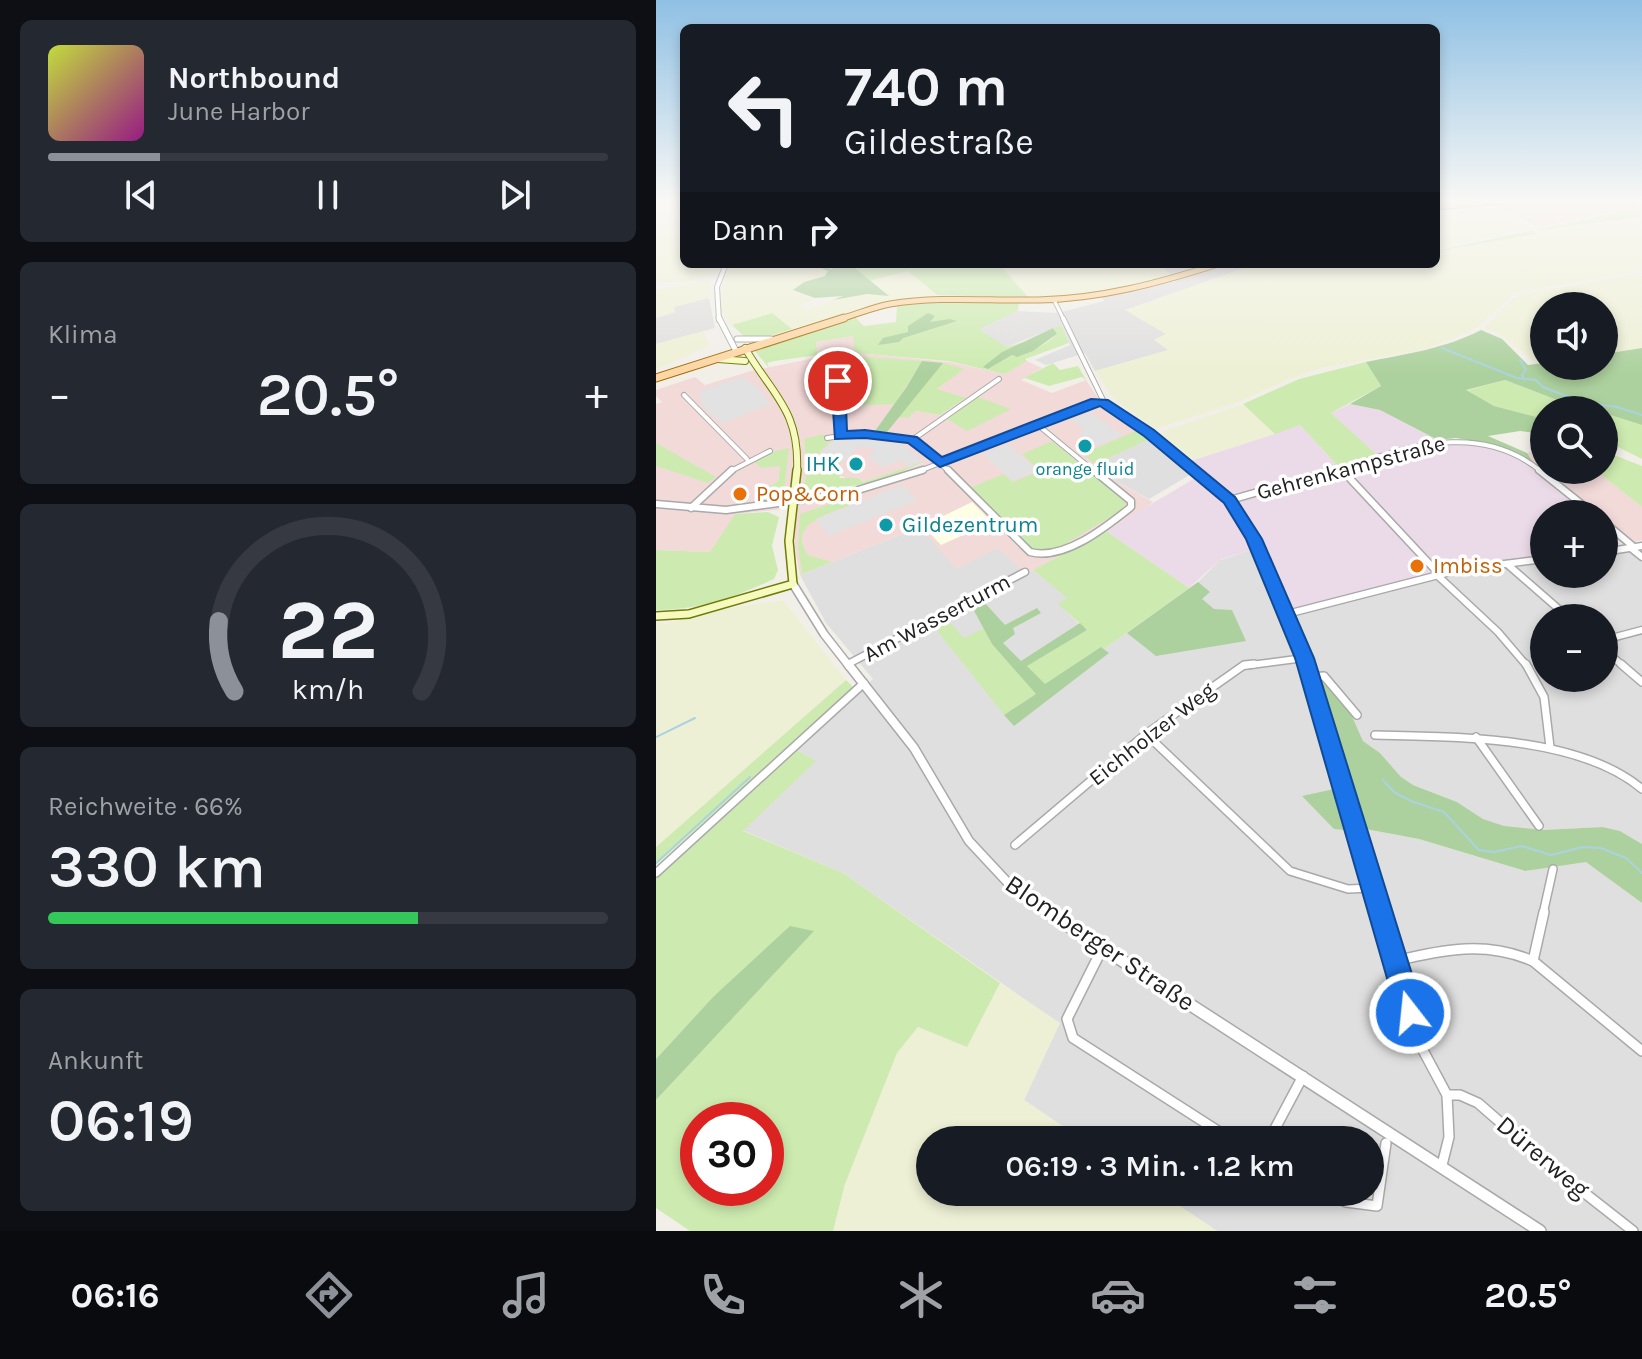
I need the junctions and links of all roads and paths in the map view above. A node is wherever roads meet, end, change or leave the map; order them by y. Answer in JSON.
{"nodes":[{"id":1,"x":724,"y":268,"type":"edge"},
{"id":2,"x":1205,"y":268,"type":"edge"},
{"id":3,"x":1054,"y":300,"type":"junction"},
{"id":4,"x":728,"y":335,"type":"junction"},
{"id":5,"x":737,"y":339,"type":"junction"},
{"id":6,"x":774,"y":339,"type":"junction"},
{"id":7,"x":745,"y":348,"type":"junction"},
{"id":8,"x":736,"y":351,"type":"junction"},
{"id":9,"x":837,"y":358,"type":"dead end"},
{"id":10,"x":705,"y":361,"type":"junction"},
{"id":11,"x":745,"y":361,"type":"junction"},
{"id":12,"x":753,"y":365,"type":"junction"},
{"id":13,"x":656,"y":378,"type":"edge"},
{"id":14,"x":999,"y":379,"type":"dead end"},
{"id":15,"x":684,"y":395,"type":"dead end"},
{"id":16,"x":1104,"y":402,"type":"junction"},
{"id":17,"x":1038,"y":425,"type":"junction"},
{"id":18,"x":840,"y":436,"type":"junction"},
{"id":19,"x":827,"y":438,"type":"dead end"},
{"id":20,"x":912,"y":440,"type":"junction"},
{"id":21,"x":770,"y":451,"type":"dead end"},
{"id":22,"x":747,"y":459,"type":"junction"},
{"id":23,"x":940,"y":462,"type":"junction"},
{"id":24,"x":1341,"y":469,"type":"junction"},
{"id":25,"x":1230,"y":500,"type":"junction"},
{"id":26,"x":1577,"y":500,"type":"edge"},
{"id":27,"x":792,"y":503,"type":"junction"},
{"id":28,"x":656,"y":504,"type":"edge"},
{"id":29,"x":691,"y":508,"type":"junction"},
{"id":30,"x":1618,"y":533,"type":"edge"},
{"id":31,"x":1636,"y":548,"type":"edge"},
{"id":32,"x":1642,"y":557,"type":"edge"},
{"id":33,"x":1530,"y":561,"type":"edge"},
{"id":34,"x":1507,"y":564,"type":"junction"},
{"id":35,"x":1025,"y":572,"type":"dead end"},
{"id":36,"x":1438,"y":575,"type":"junction"},
{"id":37,"x":793,"y":584,"type":"junction"},
{"id":38,"x":1553,"y":604,"type":"edge"},
{"id":39,"x":1287,"y":614,"type":"junction"},
{"id":40,"x":656,"y":616,"type":"edge"},
{"id":41,"x":1642,"y":630,"type":"edge"},
{"id":42,"x":1618,"y":636,"type":"edge"},
{"id":43,"x":1304,"y":658,"type":"junction"},
{"id":44,"x":1618,"y":661,"type":"edge"},
{"id":45,"x":848,"y":664,"type":"junction"},
{"id":46,"x":1310,"y":677,"type":"junction"},
{"id":47,"x":1642,"y":682,"type":"edge"},
{"id":48,"x":864,"y":683,"type":"junction"},
{"id":49,"x":1357,"y":715,"type":"dead end"},
{"id":50,"x":1146,"y":734,"type":"junction"},
{"id":51,"x":1375,"y":735,"type":"dead end"},
{"id":52,"x":1476,"y":737,"type":"junction"},
{"id":53,"x":1550,"y":747,"type":"junction"},
{"id":54,"x":1642,"y":789,"type":"edge"},
{"id":55,"x":1539,"y":826,"type":"dead end"},
{"id":56,"x":1015,"y":845,"type":"dead end"},
{"id":57,"x":1553,"y":869,"type":"dead end"},
{"id":58,"x":656,"y":873,"type":"edge"},
{"id":59,"x":1373,"y":888,"type":"junction"},
{"id":60,"x":1102,"y":949,"type":"junction"},
{"id":61,"x":1396,"y":961,"type":"junction"},
{"id":62,"x":1533,"y":961,"type":"junction"},
{"id":63,"x":1642,"y":1051,"type":"edge"},
{"id":64,"x":1303,"y":1076,"type":"junction"},
{"id":65,"x":1447,"y":1095,"type":"junction"},
{"id":66,"x":1210,"y":1126,"type":"edge"},
{"id":67,"x":1276,"y":1126,"type":"edge"},
{"id":68,"x":1386,"y":1143,"type":"dead end"},
{"id":69,"x":1384,"y":1157,"type":"edge"},
{"id":70,"x":1442,"y":1165,"type":"junction"},
{"id":71,"x":1540,"y":1231,"type":"edge"},
{"id":72,"x":1633,"y":1231,"type":"edge"}],
"edges":[{"from":1,"to":4,"type":"street"},
{"from":2,"to":3,"type":"main road"},
{"from":3,"to":6,"type":"main road"},
{"from":3,"to":16,"type":"street"},
{"from":4,"to":5,"type":"street"},
{"from":4,"to":8,"type":"street"},
{"from":5,"to":6,"type":"street"},
{"from":5,"to":7,"type":"street"},
{"from":6,"to":7,"type":"main road"},
{"from":7,"to":8,"type":"main road"},
{"from":7,"to":12,"type":"main road"},
{"from":8,"to":10,"type":"main road"},
{"from":8,"to":11,"type":"main road"},
{"from":9,"to":18,"type":"street"},
{"from":10,"to":11,"type":"main road"},
{"from":10,"to":13,"type":"main road"},
{"from":11,"to":12,"type":"main road"},
{"from":12,"to":27,"type":"main road"},
{"from":14,"to":20,"type":"street"},
{"from":15,"to":22,"type":"street"},
{"from":16,"to":17,"type":"street"},
{"from":16,"to":25,"type":"street"},
{"from":17,"to":23,"type":"street"},
{"from":17,"to":23,"type":"street"},
{"from":18,"to":19,"type":"street"},
{"from":18,"to":20,"type":"street"},
{"from":20,"to":23,"type":"street"},
{"from":21,"to":22,"type":"street"},
{"from":22,"to":29,"type":"street"},
{"from":23,"to":27,"type":"street"},
{"from":24,"to":25,"type":"street","name":"Gehrenkampstraße"},
{"from":24,"to":26,"type":"street","name":"Gehrenkampstraße"},
{"from":24,"to":36,"type":"street"},
{"from":25,"to":39,"type":"street"},
{"from":27,"to":29,"type":"street"},
{"from":27,"to":37,"type":"main road"},
{"from":28,"to":29,"type":"street"},
{"from":30,"to":31,"type":"street"},
{"from":31,"to":32,"type":"street"},
{"from":33,"to":34,"type":"street"},
{"from":34,"to":36,"type":"street"},
{"from":34,"to":38,"type":"street"},
{"from":35,"to":45,"type":"street","name":"Am Wasserturm"},
{"from":36,"to":39,"type":"street"},
{"from":36,"to":53,"type":"street"},
{"from":37,"to":40,"type":"main road"},
{"from":37,"to":45,"type":"street","name":"Blomberger Straße"},
{"from":39,"to":43,"type":"street"},
{"from":41,"to":42,"type":"street"},
{"from":43,"to":46,"type":"street"},
{"from":43,"to":50,"type":"street","name":"Eichholzer Weg"},
{"from":44,"to":47,"type":"street"},
{"from":45,"to":48,"type":"street","name":"Blomberger Straße"},
{"from":46,"to":49,"type":"street"},
{"from":46,"to":59,"type":"street"},
{"from":48,"to":58,"type":"street"},
{"from":48,"to":60,"type":"street","name":"Blomberger Straße"},
{"from":50,"to":56,"type":"street","name":"Eichholzer Weg"},
{"from":50,"to":59,"type":"street"},
{"from":51,"to":52,"type":"street"},
{"from":52,"to":53,"type":"street"},
{"from":52,"to":55,"type":"street"},
{"from":53,"to":54,"type":"street"},
{"from":57,"to":62,"type":"street"},
{"from":59,"to":61,"type":"street"},
{"from":60,"to":64,"type":"street","name":"Blomberger Straße"},
{"from":60,"to":66,"type":"street"},
{"from":61,"to":62,"type":"street"},
{"from":61,"to":65,"type":"street"},
{"from":62,"to":63,"type":"street"},
{"from":64,"to":67,"type":"street"},
{"from":64,"to":70,"type":"street","name":"Blomberger Straße"},
{"from":65,"to":70,"type":"street"},
{"from":65,"to":72,"type":"street","name":"Dürerweg"},
{"from":68,"to":69,"type":"street"},
{"from":70,"to":71,"type":"street","name":"Blomberger Straße"}]}
